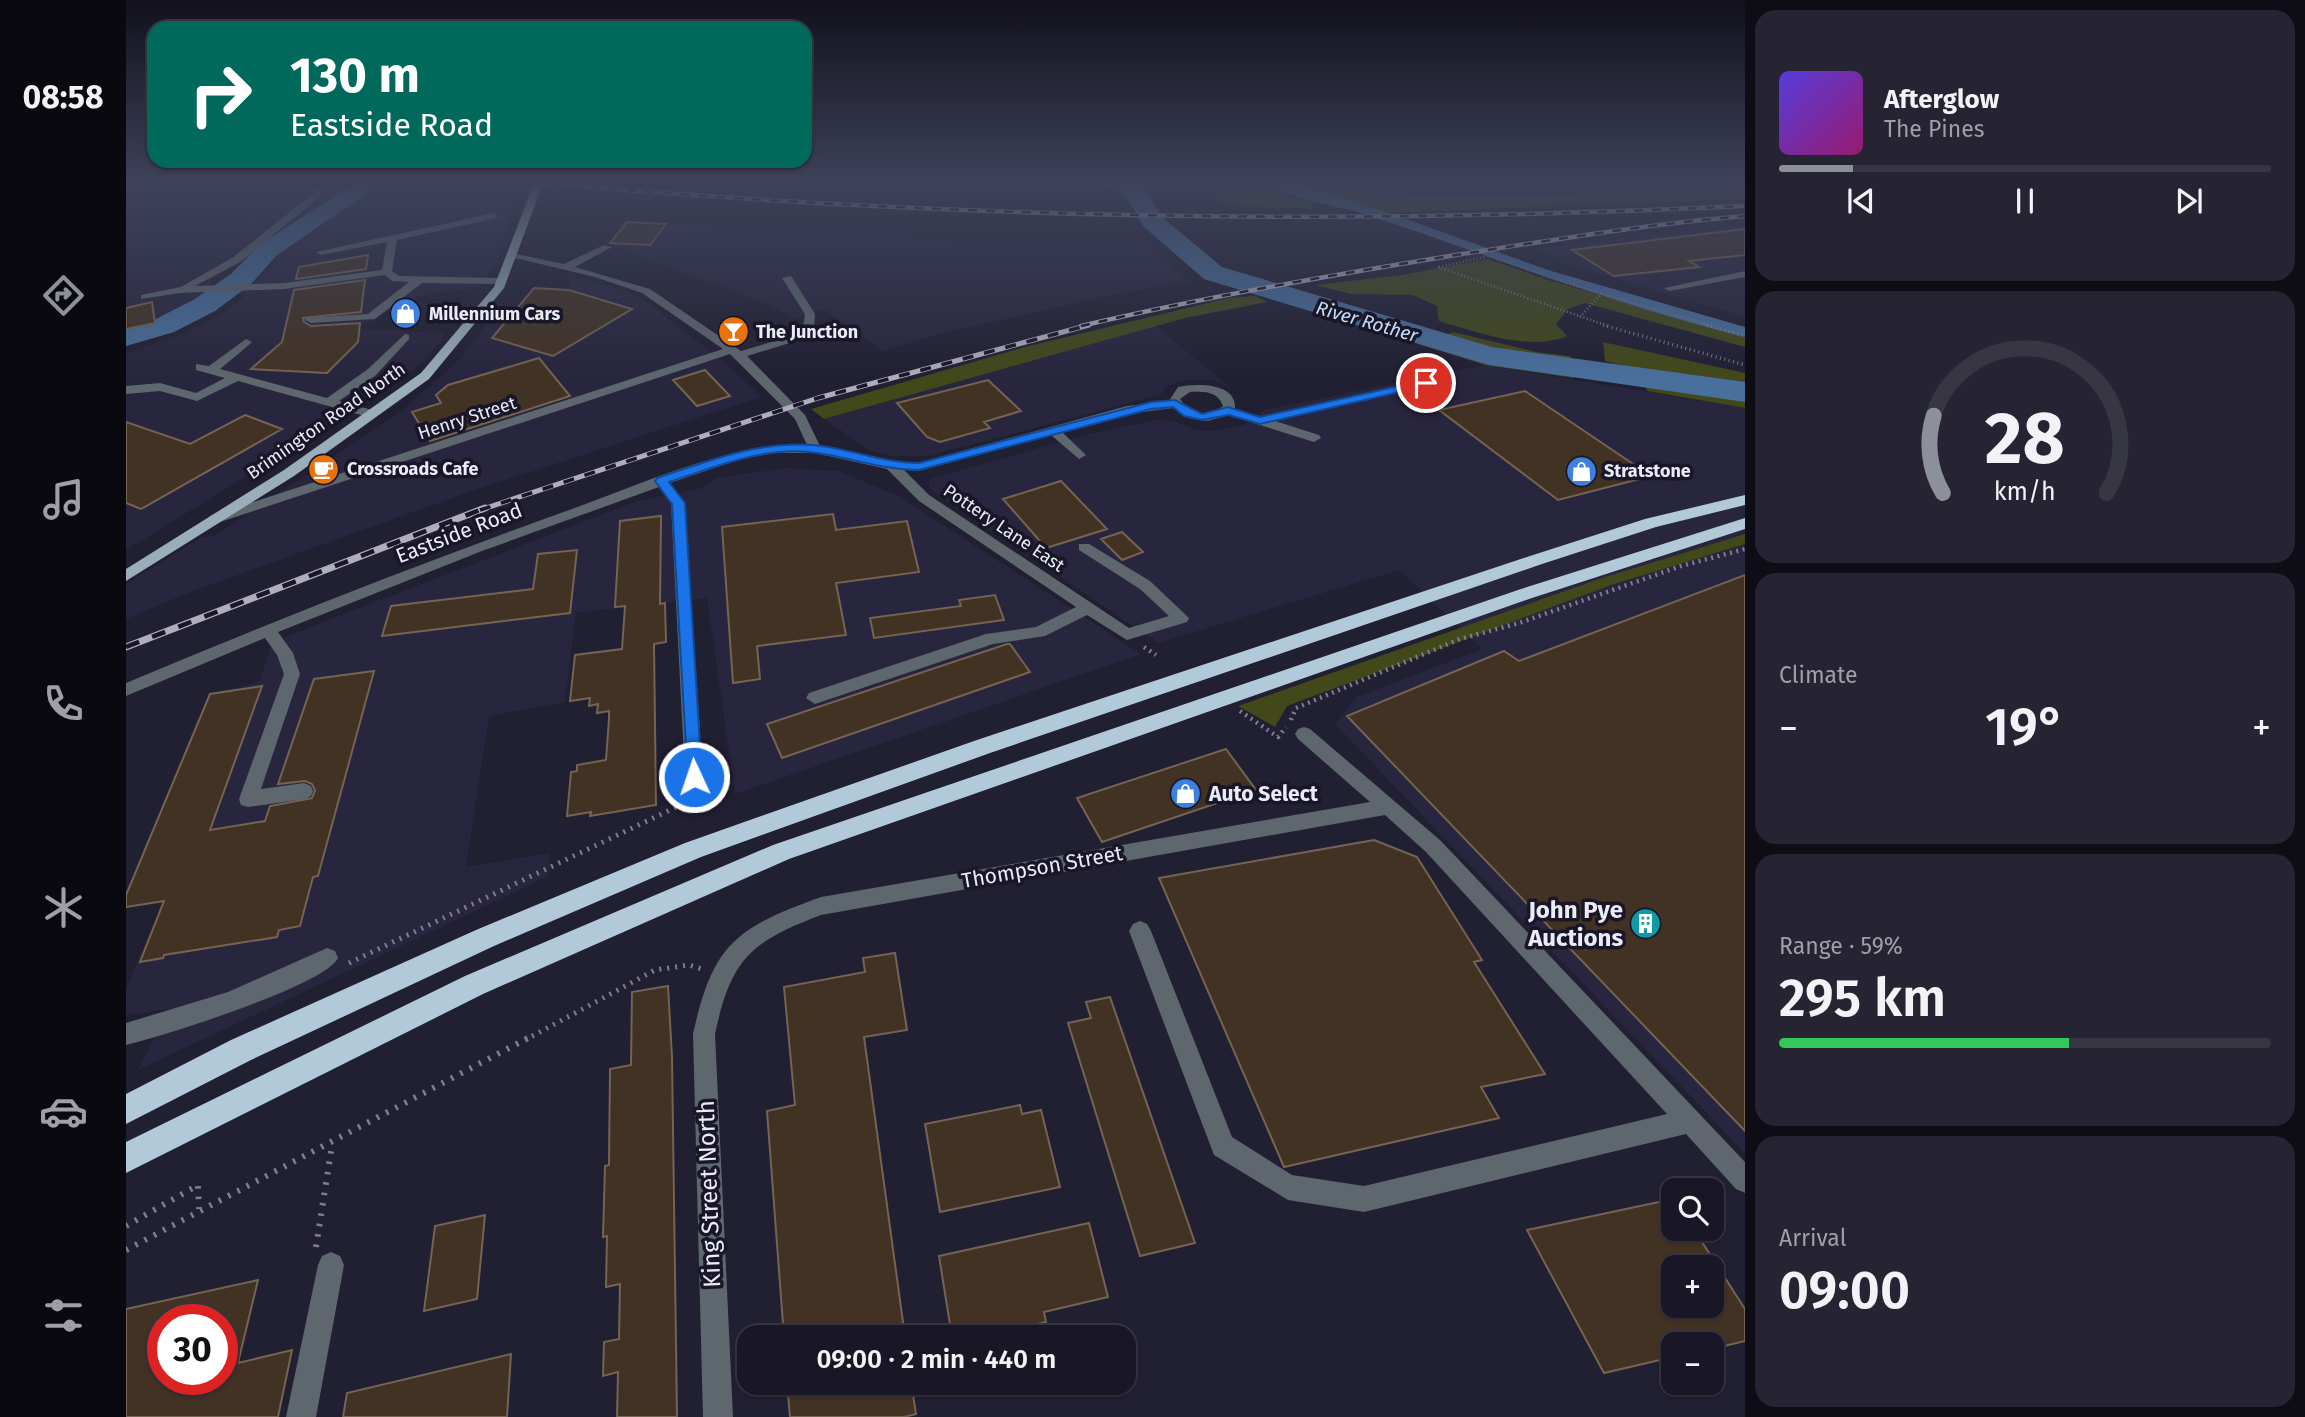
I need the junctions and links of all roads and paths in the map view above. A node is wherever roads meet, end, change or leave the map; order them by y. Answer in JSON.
{"nodes":[{"id":1,"x":252,"y":247,"type":"edge"},
{"id":2,"x":346,"y":247,"type":"edge"},
{"id":3,"x":391,"y":247,"type":"edge"},
{"id":4,"x":515,"y":247,"type":"edge"},
{"id":5,"x":579,"y":247,"type":"dead end"},
{"id":6,"x":607,"y":247,"type":"dead end"},
{"id":7,"x":1462,"y":247,"type":"edge"},
{"id":8,"x":321,"y":252,"type":"dead end"},
{"id":9,"x":512,"y":256,"type":"junction"},
{"id":10,"x":1486,"y":256,"type":"junction"},
{"id":11,"x":558,"y":267,"type":"junction"},
{"id":12,"x":387,"y":272,"type":"junction"},
{"id":13,"x":1745,"y":275,"type":"edge"},
{"id":14,"x":787,"y":278,"type":"dead end"},
{"id":15,"x":419,"y":280,"type":"junction"},
{"id":16,"x":501,"y":281,"type":"junction"},
{"id":17,"x":1669,"y":288,"type":"dead end"},
{"id":18,"x":180,"y":290,"type":"junction"},
{"id":19,"x":1602,"y":293,"type":"junction"},
{"id":20,"x":145,"y":297,"type":"dead end"},
{"id":21,"x":1580,"y":317,"type":"junction"},
{"id":22,"x":311,"y":320,"type":"dead end"},
{"id":23,"x":1745,"y":336,"type":"edge"},
{"id":24,"x":405,"y":337,"type":"dead end"},
{"id":25,"x":246,"y":342,"type":"dead end"},
{"id":26,"x":735,"y":352,"type":"junction"},
{"id":27,"x":1745,"y":365,"type":"edge"},
{"id":28,"x":236,"y":377,"type":"junction"},
{"id":29,"x":1426,"y":383,"type":"dead end"},
{"id":30,"x":126,"y":390,"type":"edge"},
{"id":31,"x":328,"y":402,"type":"junction"},
{"id":32,"x":1175,"y":404,"type":"junction"},
{"id":33,"x":1228,"y":411,"type":"junction"},
{"id":34,"x":373,"y":414,"type":"junction"},
{"id":35,"x":1260,"y":421,"type":"junction"},
{"id":36,"x":1053,"y":430,"type":"junction"},
{"id":37,"x":1314,"y":438,"type":"dead end"},
{"id":38,"x":815,"y":449,"type":"junction"},
{"id":39,"x":1079,"y":455,"type":"dead end"},
{"id":40,"x":892,"y":466,"type":"junction"},
{"id":41,"x":662,"y":481,"type":"junction"},
{"id":42,"x":1745,"y":500,"type":"edge"},
{"id":43,"x":215,"y":519,"type":"junction"},
{"id":44,"x":1745,"y":523,"type":"edge"},
{"id":45,"x":1084,"y":547,"type":"dead end"},
{"id":46,"x":1745,"y":549,"type":"edge"},
{"id":47,"x":126,"y":576,"type":"edge"},
{"id":48,"x":1087,"y":608,"type":"junction"},
{"id":49,"x":268,"y":629,"type":"junction"},
{"id":50,"x":126,"y":690,"type":"edge"},
{"id":51,"x":815,"y":698,"type":"dead end"},
{"id":52,"x":1231,"y":705,"type":"dead end"},
{"id":53,"x":1304,"y":734,"type":"dead end"},
{"id":54,"x":694,"y":777,"type":"joint"},
{"id":55,"x":304,"y":791,"type":"dead end"},
{"id":56,"x":1388,"y":807,"type":"junction"},
{"id":57,"x":1140,"y":931,"type":"dead end"},
{"id":58,"x":336,"y":962,"type":"joint"},
{"id":59,"x":719,"y":974,"type":"junction"},
{"id":60,"x":126,"y":1034,"type":"edge"},
{"id":61,"x":126,"y":1110,"type":"edge"},
{"id":62,"x":1690,"y":1121,"type":"junction"},
{"id":63,"x":332,"y":1144,"type":"junction"},
{"id":64,"x":126,"y":1158,"type":"edge"},
{"id":65,"x":1745,"y":1180,"type":"edge"},
{"id":66,"x":199,"y":1209,"type":"junction"},
{"id":67,"x":126,"y":1226,"type":"edge"},
{"id":68,"x":126,"y":1250,"type":"edge"},
{"id":69,"x":331,"y":1265,"type":"joint"},
{"id":70,"x":301,"y":1417,"type":"edge"},
{"id":71,"x":718,"y":1417,"type":"edge"}],
"edges":[{"from":1,"to":18,"type":"street"},
{"from":2,"to":8,"type":"street"},
{"from":3,"to":12,"type":"street"},
{"from":4,"to":9,"type":"main road","name":"Brimington Road North"},
{"from":5,"to":11,"type":"street"},
{"from":6,"to":11,"type":"street"},
{"from":7,"to":10,"type":"path"},
{"from":9,"to":11,"type":"street"},
{"from":9,"to":16,"type":"main road","name":"Brimington Road North"},
{"from":10,"to":19,"type":"path"},
{"from":10,"to":21,"type":"path"},
{"from":11,"to":26,"type":"street"},
{"from":12,"to":15,"type":"street"},
{"from":12,"to":18,"type":"street"},
{"from":13,"to":17,"type":"street"},
{"from":14,"to":26,"type":"street","name":"Henry Street"},
{"from":15,"to":16,"type":"street"},
{"from":15,"to":22,"type":"street"},
{"from":16,"to":34,"type":"main road","name":"Brimington Road North"},
{"from":18,"to":20,"type":"street"},
{"from":19,"to":21,"type":"path"},
{"from":19,"to":23,"type":"path"},
{"from":21,"to":27,"type":"path"},
{"from":24,"to":31,"type":"street"},
{"from":25,"to":28,"type":"street"},
{"from":26,"to":38,"type":"street"},
{"from":26,"to":43,"type":"street","name":"Henry Street"},
{"from":28,"to":30,"type":"street"},
{"from":28,"to":31,"type":"street"},
{"from":29,"to":35,"type":"street"},
{"from":31,"to":34,"type":"street"},
{"from":32,"to":33,"type":"street"},
{"from":32,"to":33,"type":"street"},
{"from":32,"to":36,"type":"street"},
{"from":33,"to":35,"type":"street"},
{"from":34,"to":43,"type":"main road","name":"Brimington Road North"},
{"from":35,"to":37,"type":"street"},
{"from":36,"to":39,"type":"street"},
{"from":36,"to":40,"type":"street"},
{"from":38,"to":40,"type":"street"},
{"from":38,"to":41,"type":"street","name":"Eastside Road"},
{"from":40,"to":48,"type":"street","name":"Pottery Lane East"},
{"from":41,"to":49,"type":"street","name":"Eastside Road"},
{"from":41,"to":54,"type":"street"},
{"from":42,"to":61,"type":"highway"},
{"from":43,"to":47,"type":"main road","name":"Brimington Road North"},
{"from":44,"to":64,"type":"highway"},
{"from":45,"to":48,"type":"street","name":"Pottery Lane East"},
{"from":46,"to":52,"type":"path"},
{"from":48,"to":51,"type":"street"},
{"from":49,"to":50,"type":"street","name":"Eastside Road"},
{"from":49,"to":55,"type":"street"},
{"from":53,"to":56,"type":"street"},
{"from":54,"to":58,"type":"path"},
{"from":56,"to":59,"type":"street","name":"Thompson Street"},
{"from":56,"to":62,"type":"street"},
{"from":57,"to":62,"type":"street"},
{"from":58,"to":60,"type":"street"},
{"from":59,"to":63,"type":"path"},
{"from":59,"to":71,"type":"street","name":"King Street North"},
{"from":62,"to":65,"type":"street"},
{"from":63,"to":66,"type":"path"},
{"from":63,"to":69,"type":"path"},
{"from":66,"to":67,"type":"path"},
{"from":66,"to":68,"type":"path"},
{"from":69,"to":70,"type":"street"}]}
